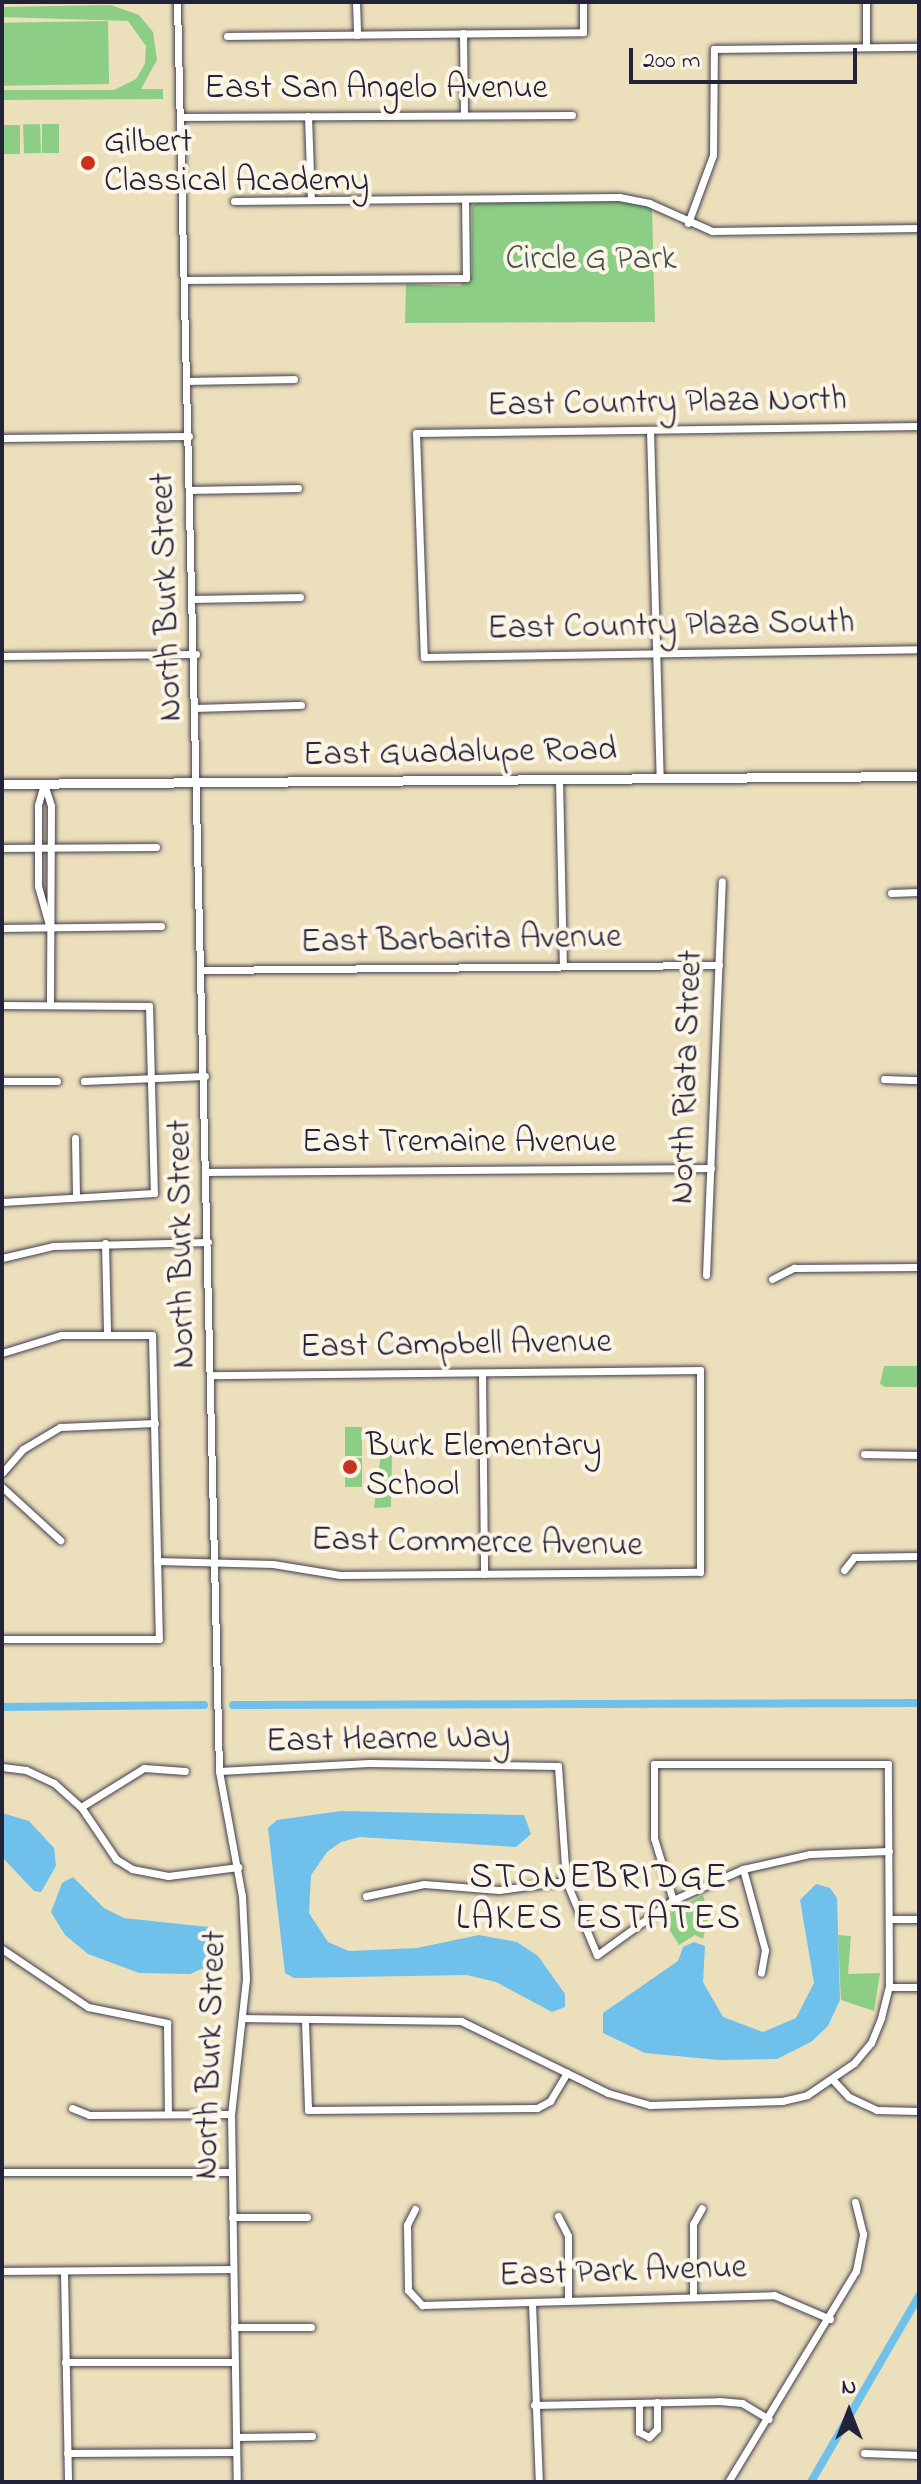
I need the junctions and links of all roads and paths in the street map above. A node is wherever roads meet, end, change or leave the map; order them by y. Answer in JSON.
{"nodes":[{"id":1,"x":177,"y":2,"type":"edge"},
{"id":2,"x":356,"y":2,"type":"edge"},
{"id":3,"x":583,"y":2,"type":"edge"},
{"id":4,"x":866,"y":2,"type":"edge"},
{"id":5,"x":463,"y":33,"type":"junction"},
{"id":6,"x":357,"y":35,"type":"junction"},
{"id":7,"x":227,"y":36,"type":"dead end"},
{"id":8,"x":866,"y":47,"type":"junction"},
{"id":9,"x":919,"y":47,"type":"edge"},
{"id":10,"x":464,"y":115,"type":"junction"},
{"id":11,"x":572,"y":115,"type":"dead end"},
{"id":12,"x":308,"y":116,"type":"junction"},
{"id":13,"x":181,"y":117,"type":"junction"},
{"id":14,"x":465,"y":199,"type":"junction"},
{"id":15,"x":311,"y":200,"type":"junction"},
{"id":16,"x":234,"y":201,"type":"dead end"},
{"id":17,"x":688,"y":223,"type":"junction"},
{"id":18,"x":919,"y":228,"type":"edge"},
{"id":19,"x":185,"y":280,"type":"junction"},
{"id":20,"x":294,"y":379,"type":"dead end"},
{"id":21,"x":188,"y":381,"type":"junction"},
{"id":22,"x":919,"y":426,"type":"edge"},
{"id":23,"x":650,"y":430,"type":"junction"},
{"id":24,"x":189,"y":436,"type":"junction"},
{"id":25,"x":2,"y":438,"type":"edge"},
{"id":26,"x":298,"y":488,"type":"dead end"},
{"id":27,"x":191,"y":490,"type":"junction"},
{"id":28,"x":300,"y":597,"type":"dead end"},
{"id":29,"x":194,"y":599,"type":"junction"},
{"id":30,"x":919,"y":649,"type":"edge"},
{"id":31,"x":657,"y":653,"type":"junction"},
{"id":32,"x":196,"y":654,"type":"junction"},
{"id":33,"x":2,"y":656,"type":"edge"},
{"id":34,"x":424,"y":657,"type":"joint"},
{"id":35,"x":301,"y":705,"type":"dead end"},
{"id":36,"x":198,"y":708,"type":"junction"},
{"id":37,"x":919,"y":776,"type":"edge"},
{"id":38,"x":660,"y":778,"type":"junction"},
{"id":39,"x":559,"y":779,"type":"junction"},
{"id":40,"x":199,"y":782,"type":"junction"},
{"id":41,"x":2,"y":784,"type":"edge"},
{"id":42,"x":44,"y":784,"type":"junction"},
{"id":43,"x":37,"y":847,"type":"junction"},
{"id":44,"x":51,"y":847,"type":"junction"},
{"id":45,"x":156,"y":847,"type":"dead end"},
{"id":46,"x":2,"y":848,"type":"edge"},
{"id":47,"x":722,"y":881,"type":"dead end"},
{"id":48,"x":919,"y":892,"type":"edge"},
{"id":49,"x":891,"y":893,"type":"dead end"},
{"id":50,"x":161,"y":926,"type":"dead end"},
{"id":51,"x":49,"y":927,"type":"junction"},
{"id":52,"x":2,"y":928,"type":"edge"},
{"id":53,"x":719,"y":965,"type":"junction"},
{"id":54,"x":563,"y":966,"type":"junction"},
{"id":55,"x":203,"y":970,"type":"junction"},
{"id":56,"x":50,"y":1004,"type":"junction"},
{"id":57,"x":2,"y":1005,"type":"edge"},
{"id":58,"x":151,"y":1076,"type":"junction"},
{"id":59,"x":205,"y":1076,"type":"junction"},
{"id":60,"x":884,"y":1079,"type":"dead end"},
{"id":61,"x":919,"y":1080,"type":"edge"},
{"id":62,"x":2,"y":1081,"type":"edge"},
{"id":63,"x":57,"y":1081,"type":"dead end"},
{"id":64,"x":84,"y":1081,"type":"dead end"},
{"id":65,"x":75,"y":1138,"type":"dead end"},
{"id":66,"x":711,"y":1168,"type":"junction"},
{"id":67,"x":207,"y":1172,"type":"junction"},
{"id":68,"x":76,"y":1194,"type":"junction"},
{"id":69,"x":2,"y":1202,"type":"edge"},
{"id":70,"x":208,"y":1242,"type":"junction"},
{"id":71,"x":105,"y":1243,"type":"junction"},
{"id":72,"x":2,"y":1258,"type":"edge"},
{"id":73,"x":919,"y":1267,"type":"edge"},
{"id":74,"x":706,"y":1275,"type":"dead end"},
{"id":75,"x":772,"y":1279,"type":"dead end"},
{"id":76,"x":107,"y":1334,"type":"junction"},
{"id":77,"x":2,"y":1353,"type":"edge"},
{"id":78,"x":482,"y":1373,"type":"junction"},
{"id":79,"x":211,"y":1375,"type":"junction"},
{"id":80,"x":155,"y":1423,"type":"junction"},
{"id":81,"x":864,"y":1454,"type":"dead end"},
{"id":82,"x":919,"y":1455,"type":"edge"},
{"id":83,"x":2,"y":1473,"type":"edge"},
{"id":84,"x":2,"y":1487,"type":"edge"},
{"id":85,"x":60,"y":1540,"type":"dead end"},
{"id":86,"x":919,"y":1556,"type":"edge"},
{"id":87,"x":215,"y":1560,"type":"junction"},
{"id":88,"x":157,"y":1561,"type":"junction"},
{"id":89,"x":844,"y":1570,"type":"dead end"},
{"id":90,"x":700,"y":1572,"type":"joint"},
{"id":91,"x":484,"y":1574,"type":"junction"},
{"id":92,"x":2,"y":1639,"type":"edge"},
{"id":93,"x":2,"y":1767,"type":"edge"},
{"id":94,"x":185,"y":1771,"type":"dead end"},
{"id":95,"x":219,"y":1771,"type":"junction"},
{"id":96,"x":81,"y":1807,"type":"junction"},
{"id":97,"x":889,"y":1851,"type":"junction"},
{"id":98,"x":238,"y":1867,"type":"junction"},
{"id":99,"x":743,"y":1869,"type":"junction"},
{"id":100,"x":566,"y":1881,"type":"junction"},
{"id":101,"x":366,"y":1896,"type":"dead end"},
{"id":102,"x":673,"y":1900,"type":"junction"},
{"id":103,"x":889,"y":1919,"type":"junction"},
{"id":104,"x":919,"y":1919,"type":"edge"},
{"id":105,"x":2,"y":1949,"type":"edge"},
{"id":106,"x":761,"y":1973,"type":"dead end"},
{"id":107,"x":889,"y":1987,"type":"junction"},
{"id":108,"x":919,"y":1987,"type":"edge"},
{"id":109,"x":242,"y":2018,"type":"junction"},
{"id":110,"x":305,"y":2022,"type":"junction"},
{"id":111,"x":567,"y":2073,"type":"junction"},
{"id":112,"x":833,"y":2080,"type":"junction"},
{"id":113,"x":72,"y":2108,"type":"dead end"},
{"id":114,"x":919,"y":2111,"type":"edge"},
{"id":115,"x":168,"y":2114,"type":"junction"},
{"id":116,"x":231,"y":2114,"type":"junction"},
{"id":117,"x":2,"y":2172,"type":"edge"},
{"id":118,"x":232,"y":2172,"type":"junction"},
{"id":119,"x":855,"y":2202,"type":"dead end"},
{"id":120,"x":702,"y":2208,"type":"dead end"},
{"id":121,"x":415,"y":2209,"type":"dead end"},
{"id":122,"x":558,"y":2216,"type":"dead end"},
{"id":123,"x":232,"y":2217,"type":"junction"},
{"id":124,"x":307,"y":2217,"type":"dead end"},
{"id":125,"x":233,"y":2269,"type":"junction"},
{"id":126,"x":2,"y":2271,"type":"edge"},
{"id":127,"x":64,"y":2271,"type":"junction"},
{"id":128,"x":693,"y":2295,"type":"junction"},
{"id":129,"x":568,"y":2299,"type":"junction"},
{"id":130,"x":532,"y":2303,"type":"junction"},
{"id":131,"x":830,"y":2319,"type":"junction"},
{"id":132,"x":234,"y":2327,"type":"junction"},
{"id":133,"x":311,"y":2327,"type":"dead end"},
{"id":134,"x":65,"y":2362,"type":"junction"},
{"id":135,"x":234,"y":2362,"type":"junction"},
{"id":136,"x":657,"y":2402,"type":"junction"},
{"id":137,"x":639,"y":2403,"type":"junction"},
{"id":138,"x":534,"y":2405,"type":"junction"},
{"id":139,"x":769,"y":2419,"type":"junction"},
{"id":140,"x":312,"y":2436,"type":"dead end"},
{"id":141,"x":236,"y":2437,"type":"junction"},
{"id":142,"x":236,"y":2452,"type":"junction"},
{"id":143,"x":67,"y":2453,"type":"junction"},
{"id":144,"x":864,"y":2453,"type":"dead end"},
{"id":145,"x":919,"y":2455,"type":"edge"},
{"id":146,"x":68,"y":2482,"type":"edge"},
{"id":147,"x":237,"y":2482,"type":"edge"},
{"id":148,"x":539,"y":2482,"type":"edge"},
{"id":149,"x":728,"y":2482,"type":"edge"}],
"edges":[{"from":1,"to":13,"type":"street","name":"North Burk Street"},
{"from":2,"to":6,"type":"street"},
{"from":3,"to":5,"type":"street"},
{"from":4,"to":8,"type":"street"},
{"from":5,"to":6,"type":"street"},
{"from":5,"to":10,"type":"street"},
{"from":6,"to":7,"type":"street"},
{"from":8,"to":9,"type":"street"},
{"from":8,"to":17,"type":"street"},
{"from":10,"to":11,"type":"street","name":"East San Angelo Avenue"},
{"from":10,"to":12,"type":"street","name":"East San Angelo Avenue"},
{"from":12,"to":13,"type":"street","name":"East San Angelo Avenue"},
{"from":12,"to":15,"type":"street"},
{"from":13,"to":19,"type":"street","name":"North Burk Street"},
{"from":14,"to":15,"type":"street"},
{"from":14,"to":17,"type":"street"},
{"from":14,"to":19,"type":"street"},
{"from":15,"to":16,"type":"street"},
{"from":17,"to":18,"type":"street"},
{"from":19,"to":21,"type":"street","name":"North Burk Street"},
{"from":20,"to":21,"type":"street"},
{"from":21,"to":24,"type":"street","name":"North Burk Street"},
{"from":22,"to":23,"type":"street","name":"East Country Plaza North"},
{"from":23,"to":31,"type":"street"},
{"from":23,"to":34,"type":"street","name":"East Country Plaza North"},
{"from":24,"to":25,"type":"street"},
{"from":24,"to":27,"type":"street","name":"North Burk Street"},
{"from":26,"to":27,"type":"street"},
{"from":27,"to":29,"type":"street","name":"North Burk Street"},
{"from":28,"to":29,"type":"street"},
{"from":29,"to":32,"type":"street","name":"North Burk Street"},
{"from":30,"to":31,"type":"street","name":"East Country Plaza South"},
{"from":31,"to":34,"type":"street","name":"East Country Plaza South"},
{"from":31,"to":38,"type":"street"},
{"from":32,"to":33,"type":"street"},
{"from":32,"to":36,"type":"street","name":"North Burk Street"},
{"from":35,"to":36,"type":"street"},
{"from":36,"to":40,"type":"street","name":"North Burk Street"},
{"from":37,"to":38,"type":"main road","name":"East Guadalupe Road"},
{"from":38,"to":39,"type":"main road","name":"East Guadalupe Road"},
{"from":39,"to":40,"type":"main road","name":"East Guadalupe Road"},
{"from":39,"to":54,"type":"street"},
{"from":40,"to":42,"type":"main road","name":"East Guadalupe Road"},
{"from":40,"to":55,"type":"street","name":"North Burk Street"},
{"from":41,"to":42,"type":"main road","name":"East Guadalupe Road"},
{"from":42,"to":43,"type":"street"},
{"from":42,"to":44,"type":"street"},
{"from":43,"to":44,"type":"street"},
{"from":43,"to":46,"type":"street"},
{"from":43,"to":51,"type":"street"},
{"from":44,"to":45,"type":"street"},
{"from":44,"to":51,"type":"street"},
{"from":47,"to":53,"type":"street","name":"North Riata Street"},
{"from":48,"to":49,"type":"street"},
{"from":50,"to":51,"type":"street"},
{"from":51,"to":52,"type":"street"},
{"from":51,"to":56,"type":"street"},
{"from":53,"to":54,"type":"street","name":"East Barbarita Avenue"},
{"from":53,"to":66,"type":"street","name":"North Riata Street"},
{"from":54,"to":55,"type":"street","name":"East Barbarita Avenue"},
{"from":55,"to":59,"type":"street","name":"North Burk Street"},
{"from":56,"to":57,"type":"street"},
{"from":56,"to":58,"type":"street"},
{"from":58,"to":59,"type":"street"},
{"from":58,"to":64,"type":"street"},
{"from":58,"to":68,"type":"street"},
{"from":59,"to":67,"type":"street","name":"North Burk Street"},
{"from":60,"to":61,"type":"street"},
{"from":62,"to":63,"type":"street"},
{"from":65,"to":68,"type":"street"},
{"from":66,"to":67,"type":"street","name":"East Tremaine Avenue"},
{"from":66,"to":74,"type":"street","name":"North Riata Street"},
{"from":67,"to":70,"type":"street","name":"North Burk Street"},
{"from":68,"to":69,"type":"street"},
{"from":70,"to":71,"type":"street"},
{"from":70,"to":79,"type":"street","name":"North Burk Street"},
{"from":71,"to":72,"type":"street"},
{"from":71,"to":76,"type":"street"},
{"from":73,"to":75,"type":"street"},
{"from":76,"to":77,"type":"street"},
{"from":76,"to":80,"type":"street"},
{"from":78,"to":79,"type":"street","name":"East Campbell Avenue"},
{"from":78,"to":90,"type":"street","name":"East Campbell Avenue"},
{"from":78,"to":91,"type":"street"},
{"from":79,"to":87,"type":"street","name":"North Burk Street"},
{"from":80,"to":83,"type":"street"},
{"from":80,"to":88,"type":"street"},
{"from":81,"to":82,"type":"street"},
{"from":84,"to":85,"type":"street"},
{"from":86,"to":89,"type":"street"},
{"from":87,"to":88,"type":"street","name":"East Commerce Avenue"},
{"from":87,"to":91,"type":"street","name":"East Commerce Avenue"},
{"from":87,"to":95,"type":"street","name":"North Burk Street"},
{"from":88,"to":92,"type":"street"},
{"from":90,"to":91,"type":"street","name":"East Commerce Avenue"},
{"from":93,"to":96,"type":"street"},
{"from":94,"to":96,"type":"street"},
{"from":95,"to":98,"type":"street","name":"North Burk Street"},
{"from":95,"to":100,"type":"street","name":"East Hearne Way"},
{"from":96,"to":98,"type":"street"},
{"from":97,"to":99,"type":"street"},
{"from":97,"to":102,"type":"street"},
{"from":97,"to":103,"type":"street"},
{"from":98,"to":109,"type":"street","name":"North Burk Street"},
{"from":99,"to":102,"type":"street"},
{"from":99,"to":106,"type":"street"},
{"from":100,"to":101,"type":"street"},
{"from":100,"to":102,"type":"street"},
{"from":103,"to":104,"type":"street"},
{"from":103,"to":107,"type":"street"},
{"from":105,"to":115,"type":"street"},
{"from":107,"to":108,"type":"street"},
{"from":107,"to":112,"type":"street"},
{"from":109,"to":110,"type":"street"},
{"from":109,"to":116,"type":"street","name":"North Burk Street"},
{"from":110,"to":111,"type":"street"},
{"from":110,"to":111,"type":"street"},
{"from":111,"to":112,"type":"street"},
{"from":112,"to":114,"type":"street"},
{"from":113,"to":115,"type":"street"},
{"from":115,"to":116,"type":"street"},
{"from":116,"to":118,"type":"street","name":"North Burk Street"},
{"from":117,"to":118,"type":"street"},
{"from":118,"to":123,"type":"street","name":"North Burk Street"},
{"from":119,"to":131,"type":"street"},
{"from":120,"to":128,"type":"street"},
{"from":121,"to":130,"type":"street","name":"East Park Avenue"},
{"from":122,"to":129,"type":"street"},
{"from":123,"to":124,"type":"street"},
{"from":123,"to":125,"type":"street","name":"North Burk Street"},
{"from":125,"to":127,"type":"street"},
{"from":125,"to":132,"type":"street","name":"North Burk Street"},
{"from":126,"to":127,"type":"street"},
{"from":127,"to":134,"type":"street"},
{"from":128,"to":129,"type":"street","name":"East Park Avenue"},
{"from":128,"to":131,"type":"street","name":"East Park Avenue"},
{"from":129,"to":130,"type":"street","name":"East Park Avenue"},
{"from":130,"to":138,"type":"street"},
{"from":131,"to":139,"type":"street"},
{"from":132,"to":133,"type":"street"},
{"from":132,"to":135,"type":"street","name":"North Burk Street"},
{"from":134,"to":135,"type":"street"},
{"from":134,"to":143,"type":"street"},
{"from":135,"to":141,"type":"street","name":"North Burk Street"},
{"from":136,"to":137,"type":"street"},
{"from":136,"to":137,"type":"street"},
{"from":136,"to":139,"type":"street"},
{"from":137,"to":138,"type":"street"},
{"from":138,"to":148,"type":"street"},
{"from":139,"to":149,"type":"street"},
{"from":140,"to":141,"type":"street"},
{"from":141,"to":142,"type":"street","name":"North Burk Street"},
{"from":142,"to":143,"type":"street"},
{"from":142,"to":147,"type":"street","name":"North Burk Street"},
{"from":143,"to":146,"type":"street"},
{"from":144,"to":145,"type":"street"}]}
